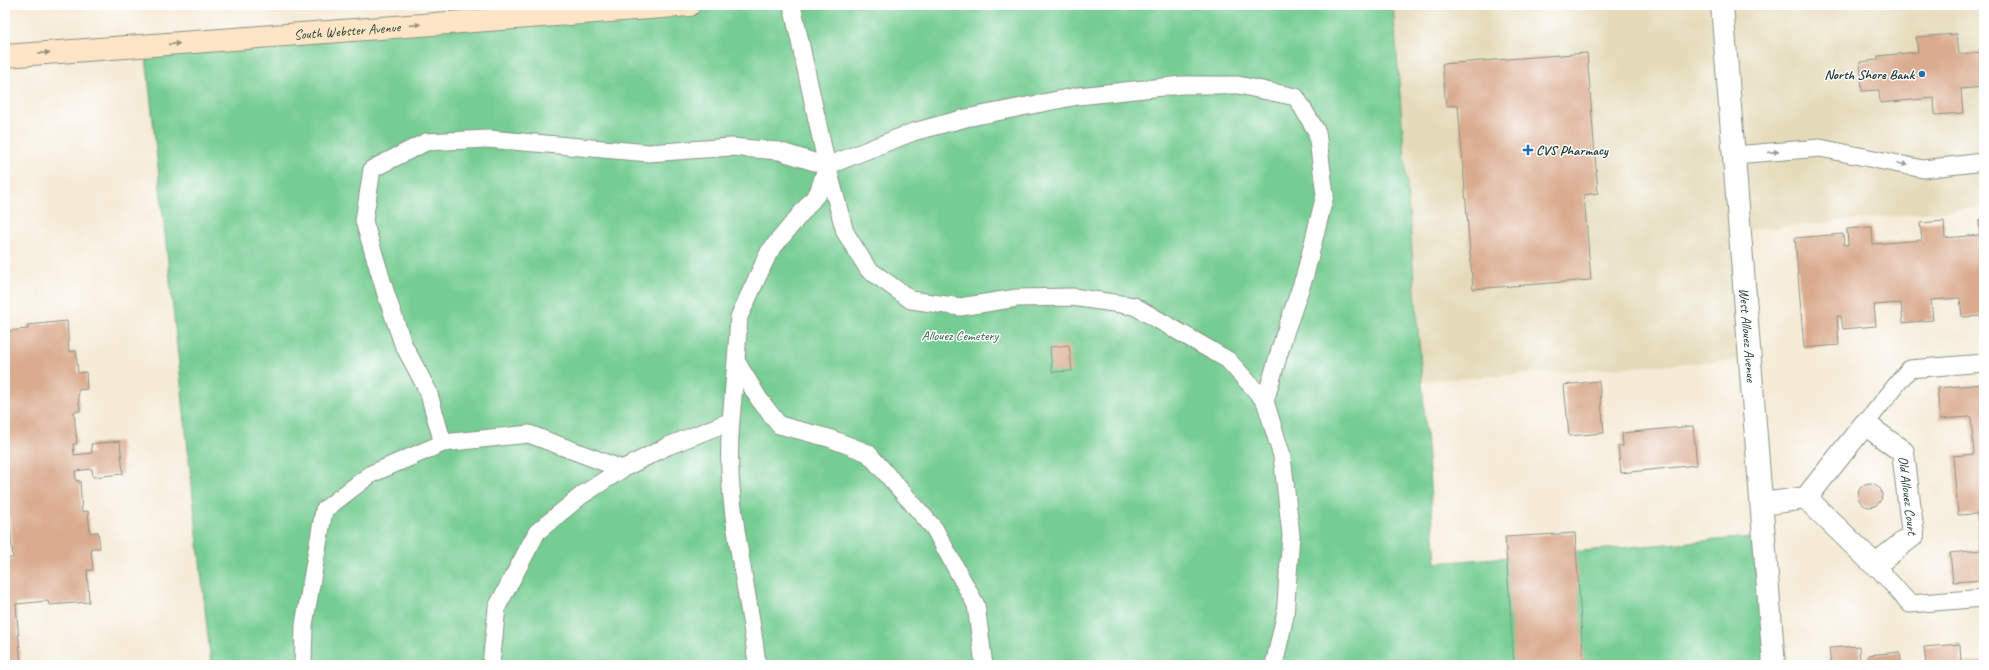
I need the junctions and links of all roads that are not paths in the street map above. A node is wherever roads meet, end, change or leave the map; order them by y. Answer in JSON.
{"nodes":[{"id":1,"x":688,"y":5,"type":"edge"},
{"id":2,"x":792,"y":5,"type":"edge"},
{"id":3,"x":1722,"y":5,"type":"edge"},
{"id":4,"x":5,"y":56,"type":"edge"},
{"id":5,"x":1734,"y":155,"type":"junction"},
{"id":6,"x":1984,"y":162,"type":"edge"},
{"id":7,"x":827,"y":166,"type":"junction"},
{"id":8,"x":736,"y":361,"type":"junction"},
{"id":9,"x":1984,"y":363,"type":"edge"},
{"id":10,"x":1265,"y":401,"type":"junction"},
{"id":11,"x":731,"y":421,"type":"junction"},
{"id":12,"x":1865,"y":424,"type":"junction"},
{"id":13,"x":443,"y":443,"type":"junction"},
{"id":14,"x":622,"y":469,"type":"junction"},
{"id":15,"x":1806,"y":498,"type":"junction"},
{"id":16,"x":1762,"y":504,"type":"junction"},
{"id":17,"x":1875,"y":565,"type":"junction"},
{"id":18,"x":1984,"y":598,"type":"edge"},
{"id":19,"x":303,"y":665,"type":"edge"},
{"id":20,"x":491,"y":665,"type":"edge"},
{"id":21,"x":757,"y":665,"type":"edge"},
{"id":22,"x":984,"y":665,"type":"edge"},
{"id":23,"x":1274,"y":665,"type":"edge"},
{"id":24,"x":1774,"y":665,"type":"edge"}],
"edges":[{"from":4,"to":1,"type":"main road","name":"South Webster Avenue","one_way":true},
{"from":2,"to":7,"type":"lane"},
{"from":3,"to":5,"type":"street","name":"West Allouez Avenue"},
{"from":5,"to":6,"type":"lane","one_way":true},
{"from":5,"to":16,"type":"street","name":"West Allouez Avenue"},
{"from":7,"to":8,"type":"lane"},
{"from":7,"to":10,"type":"lane"},
{"from":7,"to":10,"type":"lane"},
{"from":7,"to":13,"type":"lane"},
{"from":8,"to":11,"type":"lane"},
{"from":8,"to":22,"type":"lane"},
{"from":9,"to":12,"type":"lane"},
{"from":10,"to":23,"type":"lane"},
{"from":11,"to":14,"type":"lane"},
{"from":11,"to":21,"type":"lane"},
{"from":12,"to":15,"type":"street"},
{"from":12,"to":17,"type":"street","name":"Old Allouez Court"},
{"from":13,"to":14,"type":"lane"},
{"from":13,"to":19,"type":"lane"},
{"from":14,"to":20,"type":"lane"},
{"from":15,"to":16,"type":"street"},
{"from":15,"to":17,"type":"street"},
{"from":16,"to":24,"type":"street","name":"West Allouez Avenue"},
{"from":17,"to":18,"type":"lane"}]}
